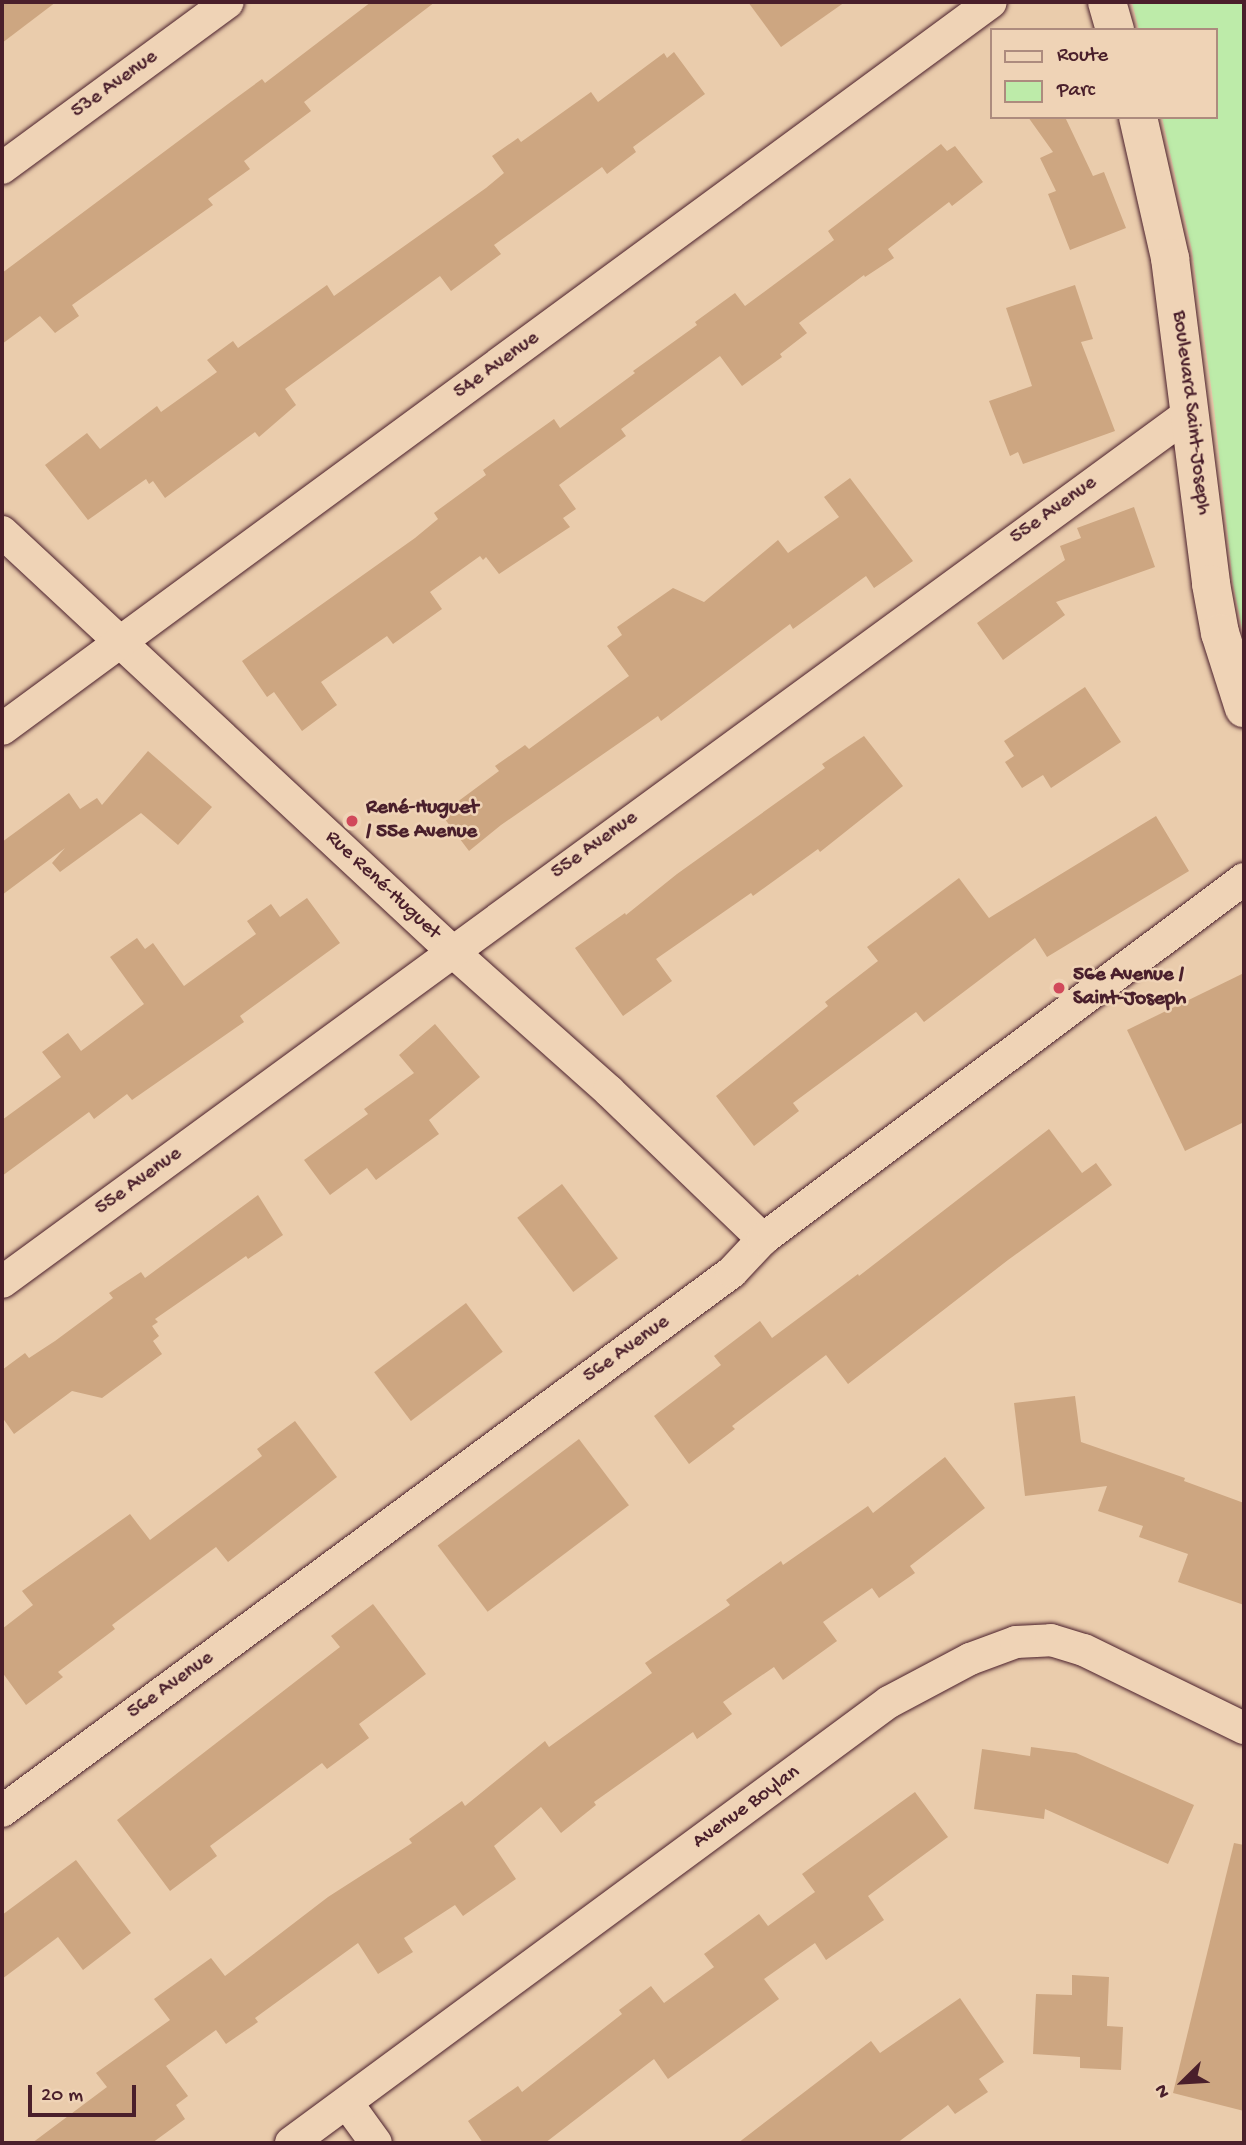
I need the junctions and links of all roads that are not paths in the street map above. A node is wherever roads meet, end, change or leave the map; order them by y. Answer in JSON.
{"nodes":[{"id":1,"x":228,"y":2,"type":"edge"},
{"id":2,"x":991,"y":2,"type":"edge"},
{"id":3,"x":1107,"y":2,"type":"edge"},
{"id":4,"x":1114,"y":28,"type":"edge"},
{"id":5,"x":1138,"y":119,"type":"edge"},
{"id":6,"x":2,"y":168,"type":"edge"},
{"id":7,"x":1191,"y":412,"type":"junction"},
{"id":8,"x":2,"y":532,"type":"edge"},
{"id":9,"x":122,"y":641,"type":"junction"},
{"id":10,"x":1244,"y":708,"type":"edge"},
{"id":11,"x":2,"y":729,"type":"edge"},
{"id":12,"x":1244,"y":879,"type":"edge"},
{"id":13,"x":452,"y":951,"type":"junction"},
{"id":14,"x":763,"y":1239,"type":"junction"},
{"id":15,"x":2,"y":1282,"type":"edge"},
{"id":16,"x":1244,"y":1728,"type":"edge"},
{"id":17,"x":2,"y":1811,"type":"edge"},
{"id":18,"x":347,"y":2103,"type":"junction"},
{"id":19,"x":291,"y":2143,"type":"edge"},
{"id":20,"x":376,"y":2143,"type":"edge"}],
"edges":[{"from":1,"to":6,"type":"street","name":"53e Avenue"},
{"from":2,"to":9,"type":"street","name":"54e Avenue"},
{"from":3,"to":4,"type":"street"},
{"from":5,"to":7,"type":"street","name":"Boulevard Saint-Joseph"},
{"from":7,"to":10,"type":"street","name":"Boulevard Saint-Joseph"},
{"from":7,"to":13,"type":"street","name":"55e Avenue"},
{"from":8,"to":9,"type":"street","name":"Rue René-Huguet"},
{"from":9,"to":11,"type":"street","name":"54e Avenue"},
{"from":9,"to":13,"type":"street","name":"Rue René-Huguet"},
{"from":12,"to":14,"type":"street","name":"56e Avenue"},
{"from":13,"to":14,"type":"street","name":"Rue René-Huguet"},
{"from":13,"to":15,"type":"street","name":"55e Avenue"},
{"from":14,"to":17,"type":"street","name":"56e Avenue"},
{"from":16,"to":18,"type":"street","name":"Avenue Boylan"},
{"from":18,"to":19,"type":"street","name":"Avenue Boylan"},
{"from":18,"to":20,"type":"street"}]}
